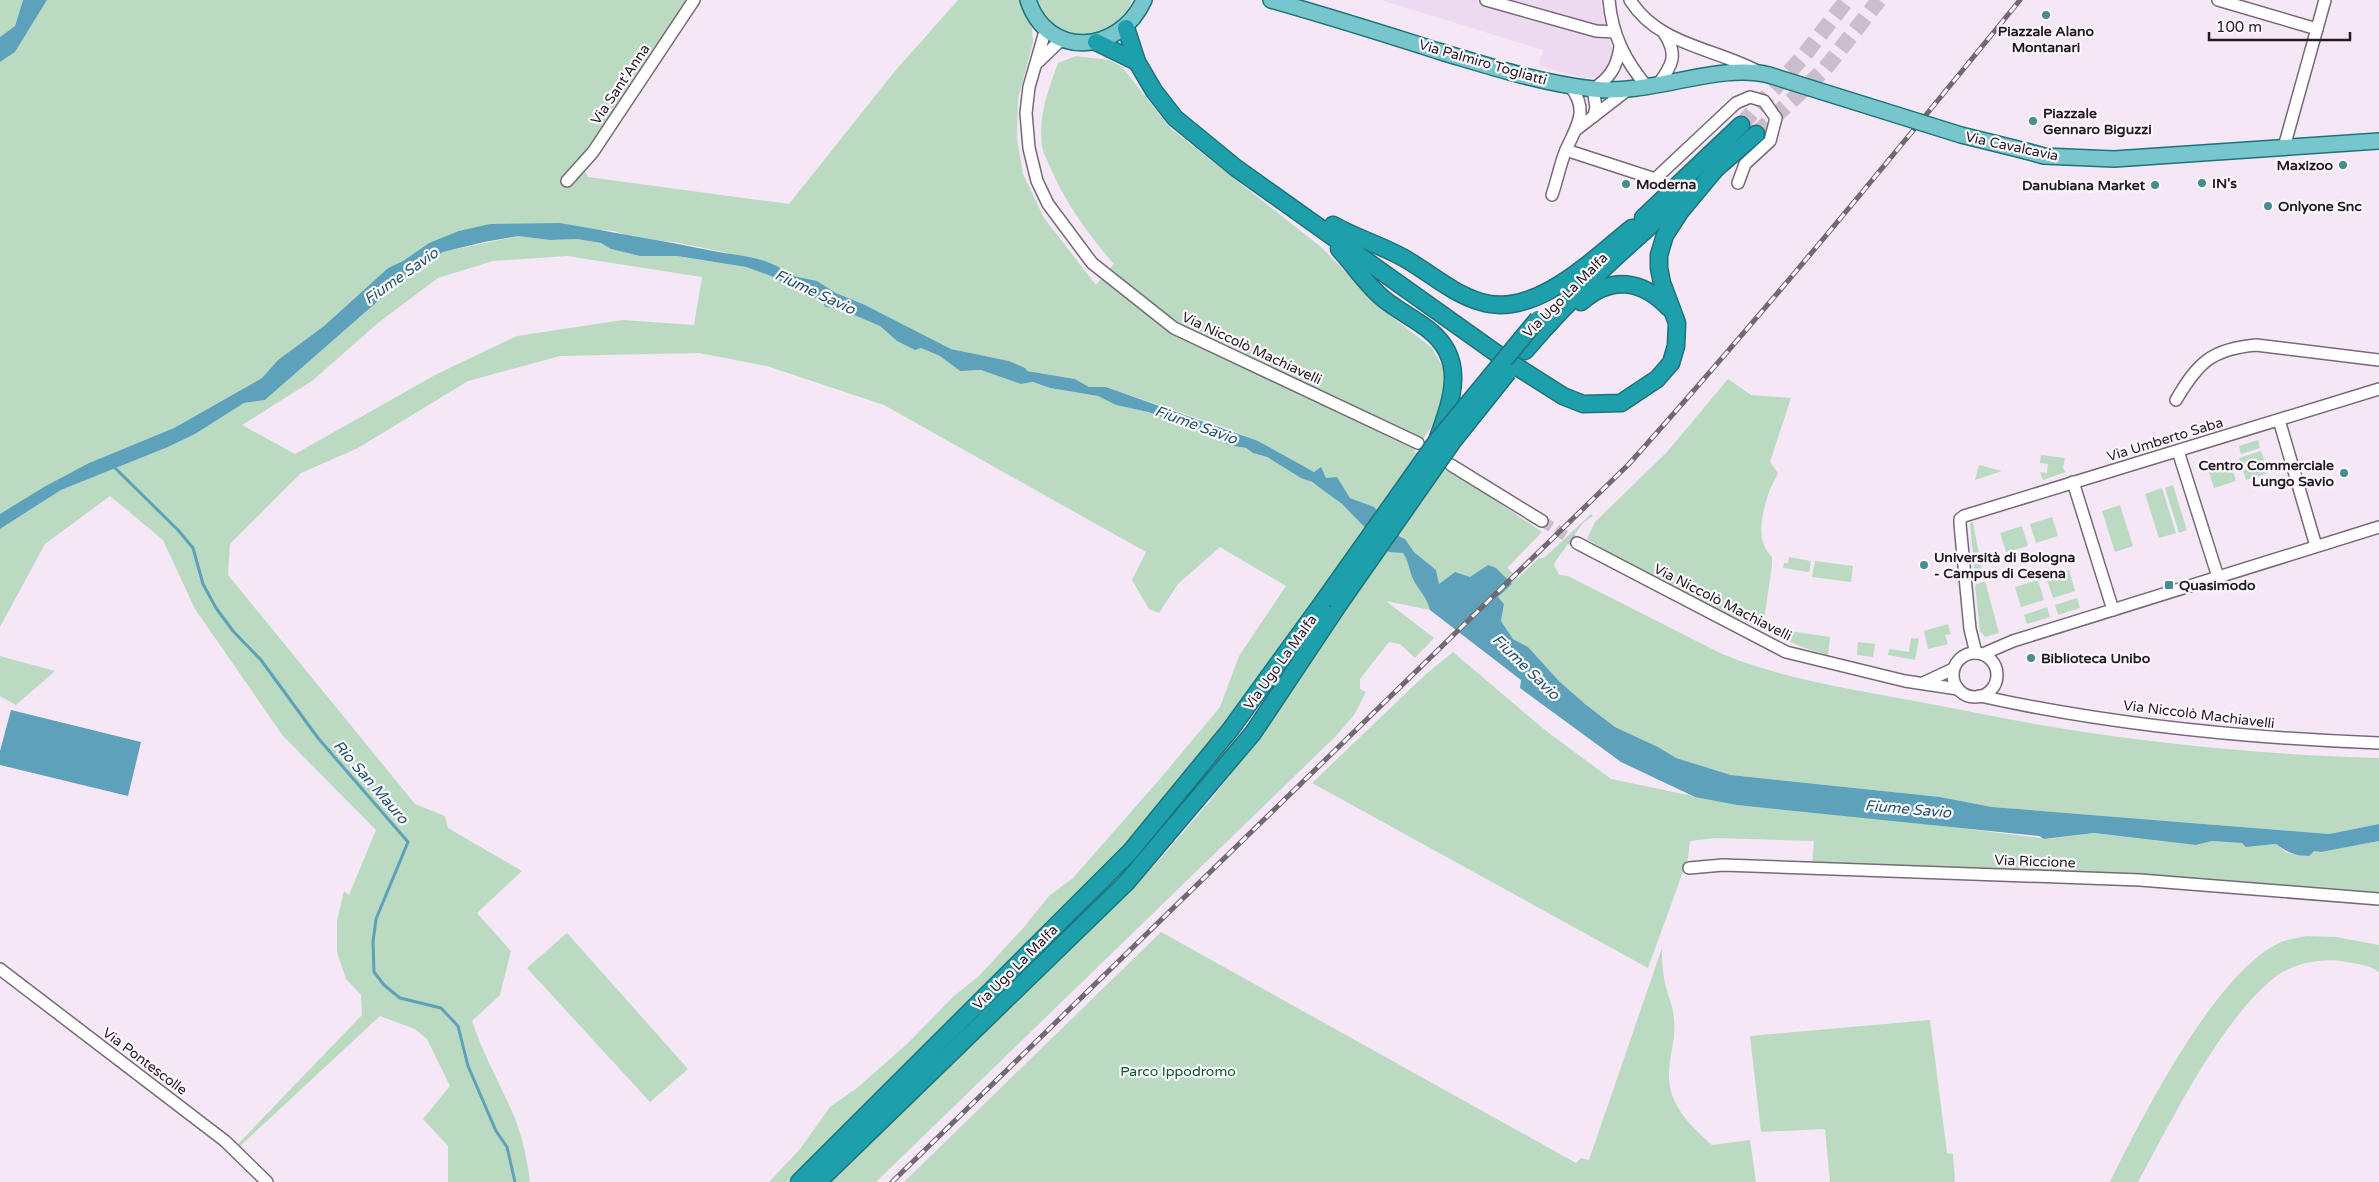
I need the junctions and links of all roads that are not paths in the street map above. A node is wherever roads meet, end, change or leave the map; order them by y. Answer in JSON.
{"nodes":[{"id":1,"x":694,"y":0,"type":"edge"},
{"id":2,"x":1028,"y":0,"type":"edge"},
{"id":3,"x":1144,"y":0,"type":"edge"},
{"id":4,"x":1271,"y":0,"type":"edge"},
{"id":5,"x":1486,"y":0,"type":"edge"},
{"id":6,"x":1609,"y":0,"type":"edge"},
{"id":7,"x":1630,"y":0,"type":"edge"},
{"id":8,"x":2218,"y":0,"type":"edge"},
{"id":9,"x":2325,"y":0,"type":"edge"},
{"id":10,"x":1046,"y":28,"type":"junction"},
{"id":11,"x":1126,"y":28,"type":"junction"},
{"id":12,"x":2317,"y":29,"type":"junction"},
{"id":13,"x":1615,"y":32,"type":"junction"},
{"id":14,"x":1662,"y":32,"type":"junction"},
{"id":15,"x":1062,"y":38,"type":"junction"},
{"id":16,"x":1096,"y":42,"type":"junction"},
{"id":17,"x":1620,"y":47,"type":"junction"},
{"id":18,"x":1137,"y":62,"type":"junction"},
{"id":19,"x":1035,"y":66,"type":"junction"},
{"id":20,"x":1764,"y":74,"type":"junction"},
{"id":21,"x":1569,"y":85,"type":"junction"},
{"id":22,"x":1653,"y":87,"type":"junction"},
{"id":23,"x":1593,"y":90,"type":"junction"},
{"id":24,"x":1625,"y":92,"type":"junction"},
{"id":25,"x":1594,"y":116,"type":"junction"},
{"id":26,"x":1741,"y":125,"type":"tunnel mouth"},
{"id":27,"x":1577,"y":129,"type":"junction"},
{"id":28,"x":1756,"y":134,"type":"tunnel mouth"},
{"id":29,"x":2379,"y":141,"type":"edge"},
{"id":30,"x":2284,"y":147,"type":"junction"},
{"id":31,"x":1566,"y":150,"type":"junction"},
{"id":32,"x":1720,"y":165,"type":"junction"},
{"id":33,"x":1236,"y":168,"type":"junction"},
{"id":34,"x":568,"y":181,"type":"dead end"},
{"id":35,"x":1738,"y":183,"type":"dead end"},
{"id":36,"x":1552,"y":195,"type":"dead end"},
{"id":37,"x":1312,"y":220,"type":"junction"},
{"id":38,"x":1632,"y":228,"type":"junction"},
{"id":39,"x":1671,"y":310,"type":"junction"},
{"id":40,"x":1525,"y":352,"type":"junction"},
{"id":41,"x":2379,"y":360,"type":"edge"},
{"id":42,"x":2379,"y":389,"type":"edge"},
{"id":43,"x":2176,"y":400,"type":"dead end"},
{"id":44,"x":2279,"y":420,"type":"junction"},
{"id":45,"x":1437,"y":441,"type":"junction"},
{"id":46,"x":1418,"y":443,"type":"dead end"},
{"id":47,"x":2178,"y":451,"type":"junction"},
{"id":48,"x":1451,"y":465,"type":"dead end"},
{"id":49,"x":2072,"y":482,"type":"junction"},
{"id":50,"x":1542,"y":521,"type":"tunnel mouth"},
{"id":51,"x":2379,"y":527,"type":"edge"},
{"id":52,"x":1577,"y":543,"type":"tunnel mouth"},
{"id":53,"x":2316,"y":546,"type":"junction"},
{"id":54,"x":2218,"y":577,"type":"junction"},
{"id":55,"x":1331,"y":603,"type":"junction"},
{"id":56,"x":2113,"y":610,"type":"junction"},
{"id":57,"x":1970,"y":629,"type":"junction"},
{"id":58,"x":2013,"y":641,"type":"junction"},
{"id":59,"x":1979,"y":654,"type":"junction"},
{"id":60,"x":1962,"y":657,"type":"junction"},
{"id":61,"x":1994,"y":665,"type":"junction"},
{"id":62,"x":1953,"y":669,"type":"junction"},
{"id":63,"x":1921,"y":684,"type":"junction"},
{"id":64,"x":1995,"y":684,"type":"junction"},
{"id":65,"x":1958,"y":689,"type":"junction"},
{"id":66,"x":1980,"y":696,"type":"junction"},
{"id":67,"x":2017,"y":704,"type":"junction"},
{"id":68,"x":2379,"y":743,"type":"edge"},
{"id":69,"x":1689,"y":868,"type":"dead end"},
{"id":70,"x":2379,"y":899,"type":"edge"},
{"id":71,"x":0,"y":969,"type":"edge"},
{"id":72,"x":267,"y":1182,"type":"edge"},
{"id":73,"x":799,"y":1182,"type":"edge"},
{"id":74,"x":818,"y":1182,"type":"edge"}],
"edges":[{"from":1,"to":34,"type":"street","name":"Via Sant'Anna"},
{"from":2,"to":10,"type":"main road"},
{"from":3,"to":11,"type":"main road"},
{"from":4,"to":21,"type":"main road","name":"Via Palmiro Togliatti"},
{"from":5,"to":13,"type":"street"},
{"from":6,"to":13,"type":"street"},
{"from":7,"to":14,"type":"street","name":"Via Cavalcavia"},
{"from":8,"to":12,"type":"street"},
{"from":9,"to":12,"type":"street"},
{"from":10,"to":15,"type":"main road"},
{"from":10,"to":19,"type":"street","name":"Via Niccolò Machiavelli"},
{"from":11,"to":16,"type":"main road"},
{"from":11,"to":18,"type":"highway"},
{"from":12,"to":30,"type":"street"},
{"from":13,"to":17,"type":"street"},
{"from":14,"to":20,"type":"street","name":"Via Cavalcavia"},
{"from":14,"to":22,"type":"street","name":"Via Cavalcavia"},
{"from":15,"to":16,"type":"main road"},
{"from":15,"to":19,"type":"street"},
{"from":16,"to":18,"type":"highway"},
{"from":17,"to":22,"type":"street"},
{"from":17,"to":23,"type":"street"},
{"from":18,"to":33,"type":"highway"},
{"from":19,"to":46,"type":"street","name":"Via Niccolò Machiavelli"},
{"from":20,"to":22,"type":"main road","name":"Via Palmiro Togliatti"},
{"from":20,"to":30,"type":"main road","name":"Via Cavalcavia","bridge":true},
{"from":21,"to":23,"type":"main road","name":"Via Palmiro Togliatti"},
{"from":21,"to":27,"type":"street"},
{"from":22,"to":24,"type":"main road","name":"Via Palmiro Togliatti"},
{"from":23,"to":24,"type":"main road","name":"Via Palmiro Togliatti"},
{"from":23,"to":25,"type":"street"},
{"from":24,"to":25,"type":"street"},
{"from":25,"to":27,"type":"street"},
{"from":26,"to":38,"type":"highway","name":"Via Ugo La Malfa"},
{"from":27,"to":31,"type":"street"},
{"from":28,"to":32,"type":"highway","name":"Via Ugo La Malfa"},
{"from":29,"to":30,"type":"main road","name":"Via Cavalcavia"},
{"from":31,"to":35,"type":"street"},
{"from":31,"to":36,"type":"street"},
{"from":32,"to":39,"type":"highway"},
{"from":32,"to":40,"type":"highway","name":"Via Ugo La Malfa"},
{"from":33,"to":37,"type":"highway"},
{"from":33,"to":38,"type":"highway"},
{"from":37,"to":39,"type":"highway"},
{"from":37,"to":45,"type":"highway"},
{"from":38,"to":45,"type":"highway","name":"Via Ugo La Malfa","bridge":true},
{"from":39,"to":40,"type":"highway"},
{"from":40,"to":55,"type":"highway","name":"Via Ugo La Malfa","bridge":true},
{"from":41,"to":43,"type":"street"},
{"from":42,"to":44,"type":"street","name":"Via Umberto Saba"},
{"from":44,"to":47,"type":"street","name":"Via Umberto Saba"},
{"from":44,"to":53,"type":"street"},
{"from":45,"to":55,"type":"highway","name":"Via Ugo La Malfa","bridge":true},
{"from":47,"to":49,"type":"street","name":"Via Umberto Saba"},
{"from":47,"to":54,"type":"street"},
{"from":48,"to":50,"type":"street"},
{"from":49,"to":56,"type":"street"},
{"from":49,"to":57,"type":"street","name":"Via Umberto Saba"},
{"from":51,"to":53,"type":"street"},
{"from":52,"to":63,"type":"street","name":"Via Niccolò Machiavelli"},
{"from":53,"to":54,"type":"street"},
{"from":54,"to":56,"type":"street"},
{"from":55,"to":73,"type":"highway","name":"Via Ugo La Malfa"},
{"from":55,"to":74,"type":"highway","name":"Via Ugo La Malfa"},
{"from":56,"to":58,"type":"street"},
{"from":57,"to":59,"type":"street"},
{"from":57,"to":60,"type":"street"},
{"from":58,"to":59,"type":"street"},
{"from":58,"to":61,"type":"street"},
{"from":59,"to":60,"type":"street"},
{"from":59,"to":61,"type":"street"},
{"from":60,"to":62,"type":"street"},
{"from":61,"to":64,"type":"street"},
{"from":62,"to":63,"type":"street"},
{"from":62,"to":65,"type":"street"},
{"from":63,"to":65,"type":"street","name":"Via Niccolò Machiavelli"},
{"from":64,"to":66,"type":"street"},
{"from":64,"to":67,"type":"street"},
{"from":65,"to":66,"type":"street"},
{"from":66,"to":67,"type":"street","name":"Via Niccolò Machiavelli"},
{"from":67,"to":68,"type":"street","name":"Via Niccolò Machiavelli"},
{"from":69,"to":70,"type":"street","name":"Via Riccione"},
{"from":71,"to":72,"type":"street","name":"Via Pontescolle"}]}
